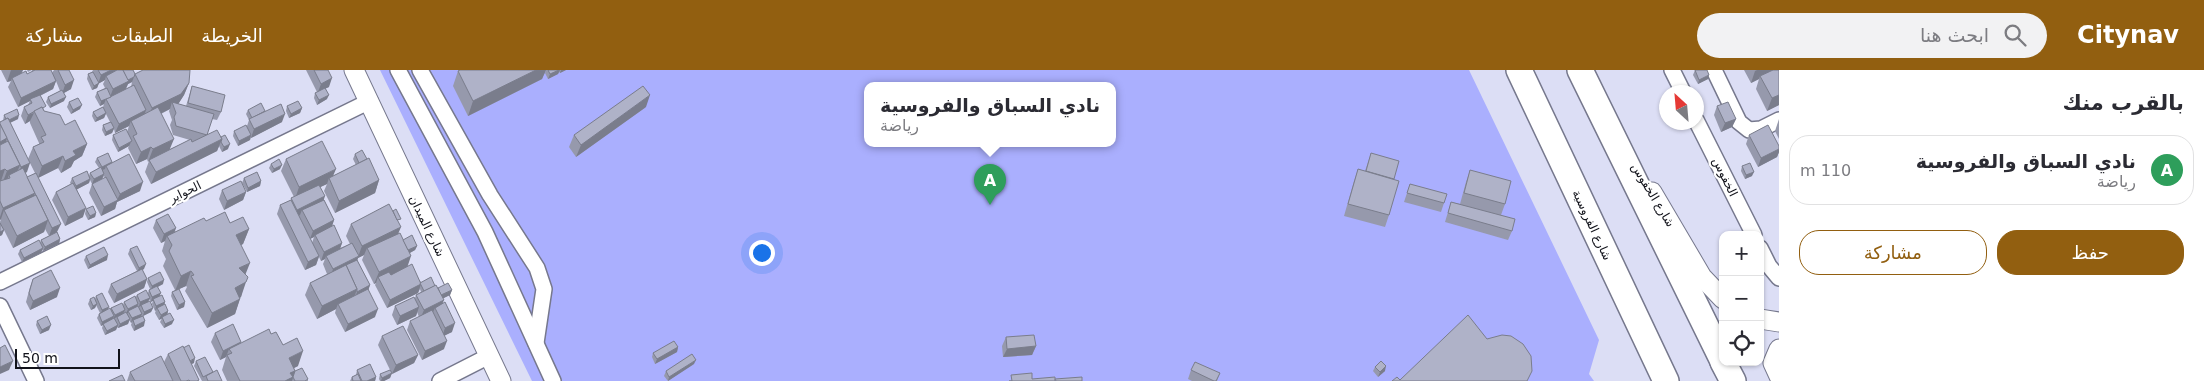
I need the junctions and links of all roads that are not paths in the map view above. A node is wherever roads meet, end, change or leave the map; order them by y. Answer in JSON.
{"nodes":[{"id":1,"x":354,"y":70,"type":"edge"},
{"id":2,"x":398,"y":70,"type":"edge"},
{"id":3,"x":420,"y":70,"type":"edge"},
{"id":4,"x":1519,"y":70,"type":"edge"},
{"id":5,"x":1714,"y":70,"type":"edge"},
{"id":6,"x":1677,"y":72,"type":"edge"},
{"id":7,"x":1585,"y":79,"type":"edge"},
{"id":8,"x":1681,"y":85,"type":"edge"},
{"id":9,"x":370,"y":102,"type":"junction"},
{"id":10,"x":1779,"y":120,"type":"edge"},
{"id":11,"x":1701,"y":130,"type":"edge"},
{"id":12,"x":1752,"y":231,"type":"edge"},
{"id":13,"x":1764,"y":256,"type":"edge"},
{"id":14,"x":1779,"y":278,"type":"edge"},
{"id":15,"x":0,"y":282,"type":"edge"},
{"id":16,"x":1622,"y":288,"type":"junction"},
{"id":17,"x":1719,"y":295,"type":"edge"},
{"id":18,"x":0,"y":306,"type":"edge"},
{"id":19,"x":1764,"y":319,"type":"edge"},
{"id":20,"x":1779,"y":322,"type":"edge"},
{"id":21,"x":536,"y":344,"type":"junction"},
{"id":22,"x":1779,"y":349,"type":"edge"},
{"id":23,"x":1719,"y":354,"type":"edge"},
{"id":24,"x":490,"y":356,"type":"junction"},
{"id":25,"x":1725,"y":366,"type":"edge"},
{"id":26,"x":1779,"y":376,"type":"edge"},
{"id":27,"x":36,"y":381,"type":"edge"},
{"id":28,"x":440,"y":381,"type":"edge"},
{"id":29,"x":501,"y":381,"type":"edge"},
{"id":30,"x":553,"y":381,"type":"edge"},
{"id":31,"x":1666,"y":381,"type":"edge"},
{"id":32,"x":1683,"y":381,"type":"edge"},
{"id":33,"x":1733,"y":381,"type":"edge"}],
"edges":[{"from":1,"to":9,"type":"street","name":"شارع الميدان"},
{"from":2,"to":21,"type":"street"},
{"from":3,"to":21,"type":"street"},
{"from":4,"to":16,"type":"highway","name":"شارع الفروسية"},
{"from":5,"to":10,"type":"street"},
{"from":6,"to":8,"type":"street"},
{"from":7,"to":17,"type":"street","name":"شارع الخفوس"},
{"from":7,"to":23,"type":"highway"},
{"from":9,"to":15,"type":"street","name":"الحواير"},
{"from":9,"to":24,"type":"street","name":"شارع الميدان"},
{"from":11,"to":12,"type":"street","name":"الخفوس"},
{"from":13,"to":14,"type":"street"},
{"from":16,"to":31,"type":"highway","name":"شارع الفروسية"},
{"from":16,"to":32,"type":"highway"},
{"from":18,"to":27,"type":"street"},
{"from":19,"to":20,"type":"street"},
{"from":21,"to":30,"type":"street"},
{"from":22,"to":26,"type":"street"},
{"from":24,"to":28,"type":"street"},
{"from":24,"to":29,"type":"street","name":"شارع الميدان"},
{"from":25,"to":33,"type":"highway"}]}
